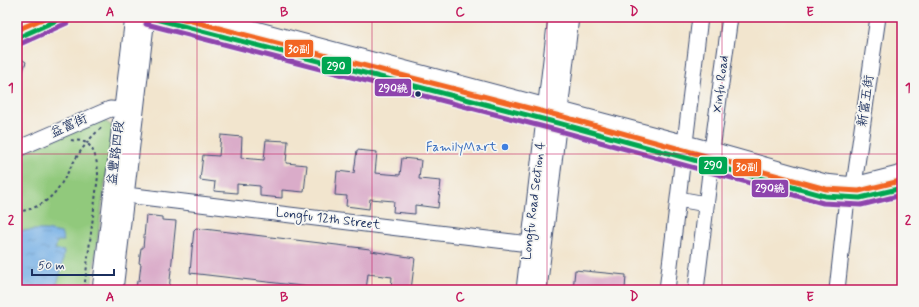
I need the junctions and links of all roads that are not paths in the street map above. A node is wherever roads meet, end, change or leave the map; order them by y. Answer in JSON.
{"nodes":[{"id":1,"x":64,"y":17,"type":"edge"},
{"id":2,"x":133,"y":17,"type":"edge"},
{"id":3,"x":148,"y":17,"type":"edge"},
{"id":4,"x":210,"y":17,"type":"edge"},
{"id":5,"x":556,"y":17,"type":"edge"},
{"id":6,"x":571,"y":17,"type":"edge"},
{"id":7,"x":700,"y":17,"type":"edge"},
{"id":8,"x":730,"y":17,"type":"edge"},
{"id":9,"x":878,"y":17,"type":"edge"},
{"id":10,"x":17,"y":38,"type":"edge"},
{"id":11,"x":122,"y":110,"type":"junction"},
{"id":12,"x":552,"y":114,"type":"junction"},
{"id":13,"x":17,"y":149,"type":"edge"},
{"id":14,"x":684,"y":150,"type":"junction"},
{"id":15,"x":712,"y":158,"type":"junction"},
{"id":16,"x":902,"y":173,"type":"edge"},
{"id":17,"x":902,"y":188,"type":"edge"},
{"id":18,"x":850,"y":192,"type":"junction"},
{"id":19,"x":126,"y":195,"type":"junction"},
{"id":20,"x":678,"y":198,"type":"junction"},
{"id":21,"x":706,"y":204,"type":"junction"},
{"id":22,"x":529,"y":244,"type":"junction"},
{"id":23,"x":100,"y":290,"type":"edge"},
{"id":24,"x":115,"y":290,"type":"edge"},
{"id":25,"x":524,"y":290,"type":"edge"},
{"id":26,"x":539,"y":290,"type":"edge"},
{"id":27,"x":667,"y":290,"type":"edge"},
{"id":28,"x":696,"y":290,"type":"edge"},
{"id":29,"x":837,"y":290,"type":"edge"}],
"edges":[{"from":1,"to":10,"type":"street"},
{"from":2,"to":11,"type":"street","name":"益豐路四段"},
{"from":3,"to":12,"type":"street"},
{"from":3,"to":19,"type":"street"},
{"from":4,"to":12,"type":"street"},
{"from":5,"to":12,"type":"street","name":"Longfu Road Section 4"},
{"from":6,"to":12,"type":"street","name":"Longfu Road Section 4"},
{"from":7,"to":14,"type":"street"},
{"from":8,"to":15,"type":"street","name":"Xinfu Road"},
{"from":9,"to":18,"type":"street","name":"新富五街"},
{"from":11,"to":13,"type":"street","name":"益富街"},
{"from":11,"to":23,"type":"street","name":"益豐路四段"},
{"from":12,"to":14,"type":"street"},
{"from":12,"to":22,"type":"street","name":"Longfu Road Section 4"},
{"from":12,"to":26,"type":"street","name":"Longfu Road Section 4"},
{"from":14,"to":15,"type":"street"},
{"from":14,"to":20,"type":"street"},
{"from":15,"to":18,"type":"street"},
{"from":15,"to":21,"type":"street","name":"Xinfu Road"},
{"from":16,"to":18,"type":"street"},
{"from":17,"to":18,"type":"street"},
{"from":18,"to":29,"type":"street","name":"新富五街"},
{"from":19,"to":22,"type":"street","name":"Longfu 12th Street"},
{"from":19,"to":24,"type":"street"},
{"from":20,"to":21,"type":"street"},
{"from":20,"to":27,"type":"street"},
{"from":21,"to":28,"type":"street","name":"Xinfu Road"},
{"from":22,"to":25,"type":"street","name":"Longfu Road Section 4"}]}
